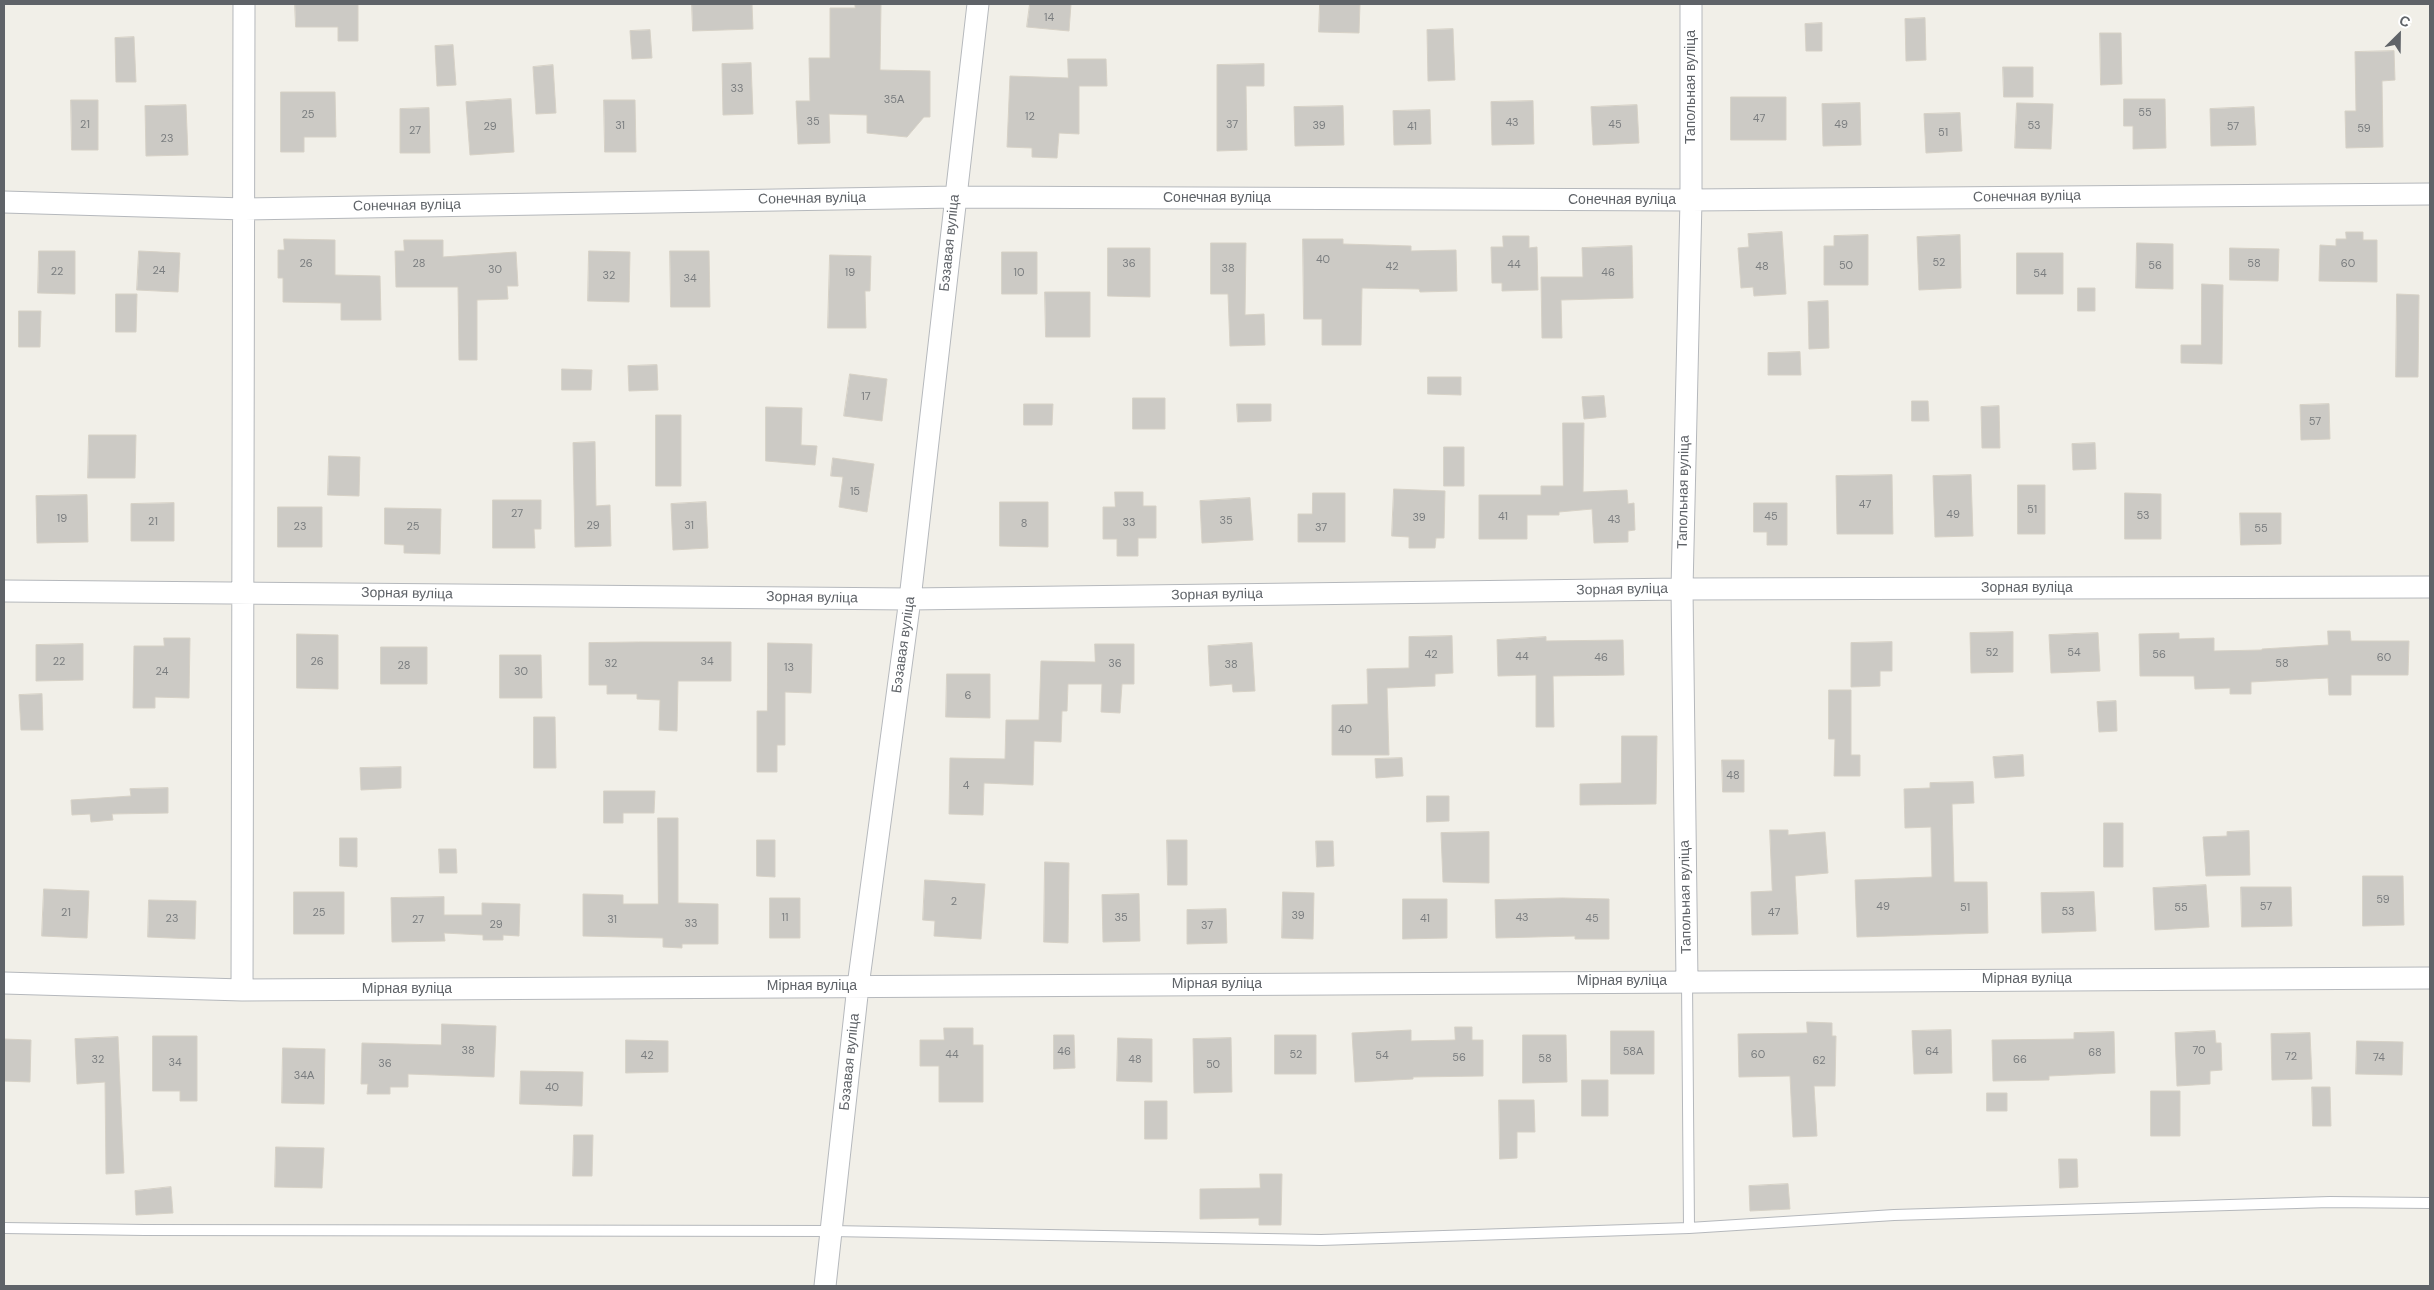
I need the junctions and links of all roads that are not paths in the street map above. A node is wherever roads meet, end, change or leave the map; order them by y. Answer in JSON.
{"nodes":[{"id":1,"x":244,"y":4,"type":"edge"},
{"id":2,"x":978,"y":4,"type":"edge"},
{"id":3,"x":1691,"y":4,"type":"edge"},
{"id":4,"x":2430,"y":194,"type":"edge"},
{"id":5,"x":955,"y":197,"type":"junction"},
{"id":6,"x":1691,"y":200,"type":"junction"},
{"id":7,"x":4,"y":202,"type":"edge"},
{"id":8,"x":245,"y":208,"type":"junction"},
{"id":9,"x":2430,"y":587,"type":"edge"},
{"id":10,"x":1682,"y":589,"type":"junction"},
{"id":11,"x":4,"y":591,"type":"edge"},
{"id":12,"x":245,"y":593,"type":"junction"},
{"id":13,"x":910,"y":599,"type":"junction"},
{"id":14,"x":2430,"y":978,"type":"edge"},
{"id":15,"x":1687,"y":981,"type":"junction"},
{"id":16,"x":4,"y":983,"type":"edge"},
{"id":17,"x":858,"y":986,"type":"junction"},
{"id":18,"x":242,"y":990,"type":"junction"},
{"id":19,"x":2430,"y":1203,"type":"edge"},
{"id":20,"x":4,"y":1228,"type":"edge"},
{"id":21,"x":1689,"y":1228,"type":"junction"},
{"id":22,"x":831,"y":1231,"type":"junction"},
{"id":23,"x":825,"y":1286,"type":"edge"}],
"edges":[{"from":1,"to":8,"type":"street"},
{"from":2,"to":5,"type":"street","name":"Бэзавая вуліца"},
{"from":3,"to":6,"type":"street","name":"Тапольная вуліца"},
{"from":4,"to":6,"type":"street","name":"Сонечная вуліца"},
{"from":5,"to":6,"type":"street","name":"Сонечная вуліца"},
{"from":5,"to":8,"type":"street","name":"Сонечная вуліца"},
{"from":5,"to":13,"type":"street","name":"Бэзавая вуліца"},
{"from":6,"to":10,"type":"street","name":"Тапольная вуліца"},
{"from":7,"to":8,"type":"street","name":"Сонечная вуліца"},
{"from":8,"to":12,"type":"street"},
{"from":9,"to":10,"type":"street","name":"Зорная вуліца"},
{"from":10,"to":13,"type":"street","name":"Зорная вуліца"},
{"from":10,"to":15,"type":"street","name":"Тапольная вуліца"},
{"from":11,"to":12,"type":"street","name":"Зорная вуліца"},
{"from":12,"to":13,"type":"street","name":"Зорная вуліца"},
{"from":12,"to":18,"type":"street"},
{"from":13,"to":17,"type":"street","name":"Бэзавая вуліца"},
{"from":14,"to":15,"type":"street","name":"Мірная вуліца"},
{"from":15,"to":17,"type":"street","name":"Мірная вуліца"},
{"from":15,"to":21,"type":"lane"},
{"from":16,"to":18,"type":"street","name":"Мірная вуліца"},
{"from":17,"to":18,"type":"street","name":"Мірная вуліца"},
{"from":17,"to":22,"type":"street","name":"Бэзавая вуліца"},
{"from":19,"to":21,"type":"lane"},
{"from":20,"to":22,"type":"lane"},
{"from":21,"to":22,"type":"lane"},
{"from":22,"to":23,"type":"street","name":"Бэзавая вуліца"}]}
